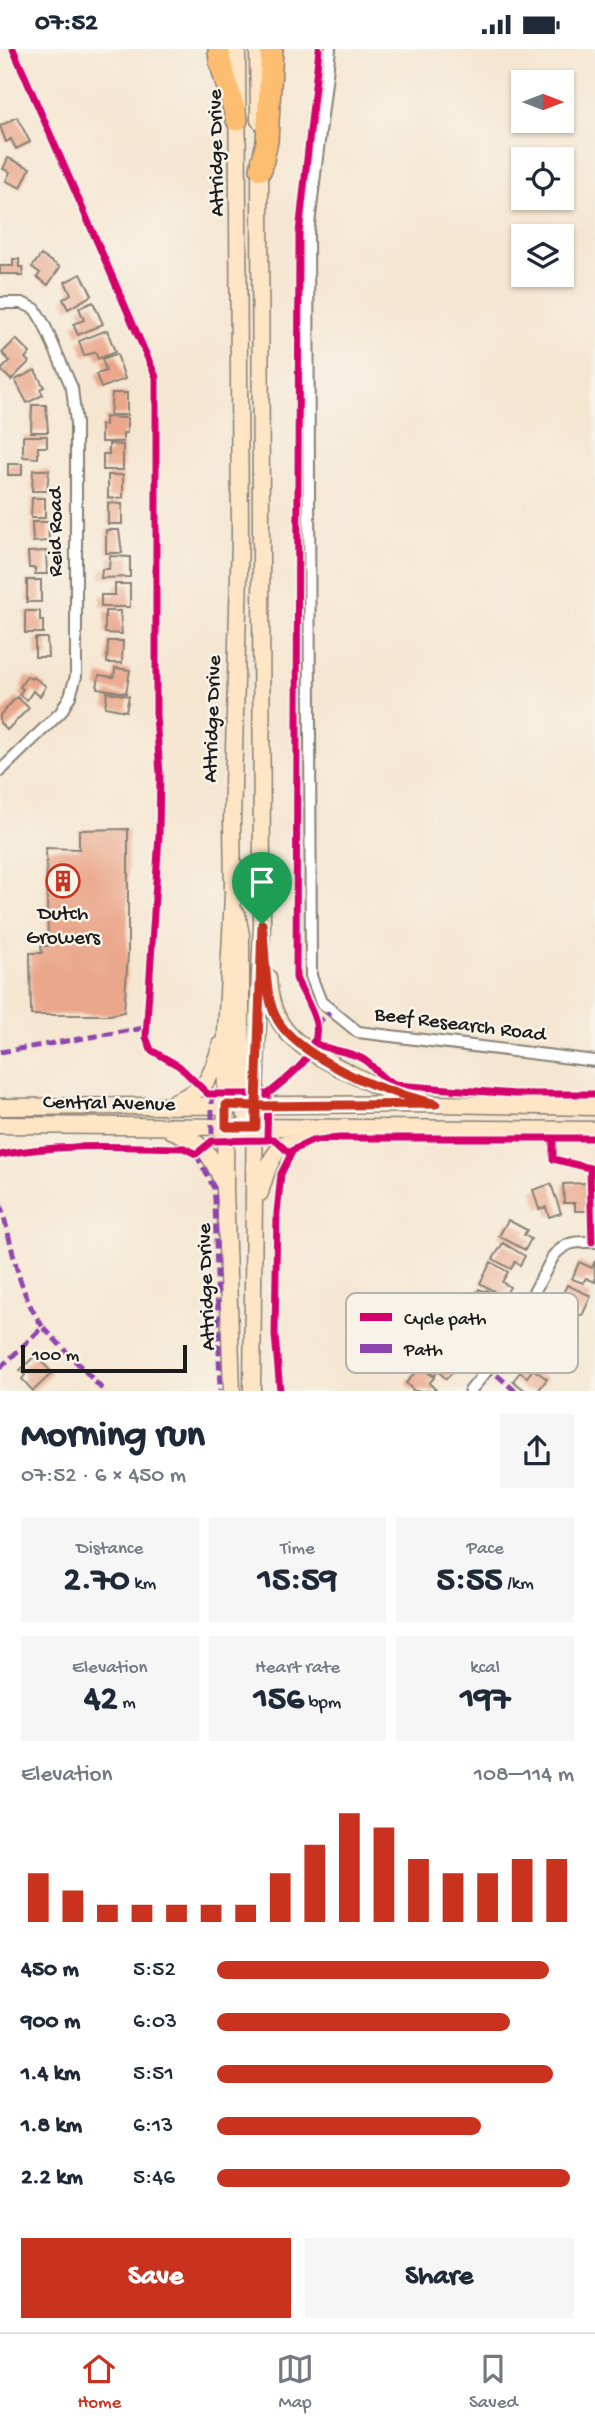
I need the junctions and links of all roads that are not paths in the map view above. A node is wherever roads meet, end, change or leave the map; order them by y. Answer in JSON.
{"nodes":[{"id":1,"x":219,"y":49,"type":"edge"},
{"id":2,"x":237,"y":49,"type":"edge"},
{"id":3,"x":258,"y":49,"type":"edge"},
{"id":4,"x":272,"y":49,"type":"edge"},
{"id":5,"x":330,"y":49,"type":"edge"},
{"id":6,"x":237,"y":120,"type":"junction"},
{"id":7,"x":261,"y":169,"type":"junction"},
{"id":8,"x":0,"y":303,"type":"edge"},
{"id":9,"x":0,"y":771,"type":"edge"},
{"id":10,"x":233,"y":894,"type":"junction"},
{"id":11,"x":262,"y":924,"type":"junction"},
{"id":12,"x":226,"y":1033,"type":"junction"},
{"id":13,"x":595,"y":1061,"type":"edge"},
{"id":14,"x":436,"y":1104,"type":"junction"},
{"id":15,"x":166,"y":1106,"type":"junction"},
{"id":16,"x":241,"y":1106,"type":"junction"},
{"id":17,"x":0,"y":1107,"type":"edge"},
{"id":18,"x":595,"y":1107,"type":"edge"},
{"id":19,"x":0,"y":1125,"type":"edge"},
{"id":20,"x":226,"y":1127,"type":"junction"},
{"id":21,"x":256,"y":1127,"type":"junction"},
{"id":22,"x":323,"y":1127,"type":"junction"},
{"id":23,"x":166,"y":1128,"type":"junction"},
{"id":24,"x":595,"y":1130,"type":"edge"},
{"id":25,"x":225,"y":1189,"type":"junction"},
{"id":26,"x":254,"y":1216,"type":"junction"},
{"id":27,"x":595,"y":1242,"type":"edge"},
{"id":28,"x":534,"y":1293,"type":"edge"},
{"id":29,"x":485,"y":1373,"type":"edge"},
{"id":30,"x":232,"y":1391,"type":"edge"},
{"id":31,"x":252,"y":1391,"type":"edge"},
{"id":32,"x":470,"y":1391,"type":"edge"}],
"edges":[{"from":1,"to":6,"type":"highway"},
{"from":2,"to":6,"type":"main road","name":"Attridge Drive"},
{"from":3,"to":7,"type":"main road","name":"Attridge Drive"},
{"from":4,"to":7,"type":"highway"},
{"from":5,"to":13,"type":"street","name":"Beef Research Road"},
{"from":6,"to":10,"type":"main road","name":"Attridge Drive"},
{"from":7,"to":11,"type":"main road","name":"Attridge Drive"},
{"from":8,"to":9,"type":"street","name":"Reid Road"},
{"from":10,"to":12,"type":"main road","name":"Attridge Drive"},
{"from":10,"to":16,"type":"main road"},
{"from":11,"to":14,"type":"main road"},
{"from":11,"to":16,"type":"main road","name":"Attridge Drive"},
{"from":12,"to":15,"type":"main road"},
{"from":12,"to":16,"type":"main road","name":"Attridge Drive"},
{"from":14,"to":16,"type":"main road","name":"Central Avenue"},
{"from":14,"to":18,"type":"main road","name":"Central Avenue"},
{"from":15,"to":16,"type":"main road","name":"Central Avenue"},
{"from":15,"to":17,"type":"main road","name":"Central Avenue"},
{"from":16,"to":20,"type":"main road","name":"Attridge Drive"},
{"from":16,"to":21,"type":"main road","name":"Attridge Drive"},
{"from":19,"to":23,"type":"main road","name":"Central Avenue"},
{"from":20,"to":21,"type":"main road","name":"Central Avenue"},
{"from":20,"to":23,"type":"main road","name":"Central Avenue"},
{"from":20,"to":25,"type":"main road","name":"Attridge Drive"},
{"from":21,"to":22,"type":"main road","name":"Central Avenue"},
{"from":21,"to":26,"type":"main road","name":"Attridge Drive"},
{"from":22,"to":24,"type":"main road","name":"Central Avenue"},
{"from":22,"to":26,"type":"main road"},
{"from":23,"to":25,"type":"main road"},
{"from":25,"to":30,"type":"main road","name":"Attridge Drive"},
{"from":26,"to":31,"type":"main road","name":"Attridge Drive"},
{"from":27,"to":28,"type":"street"},
{"from":29,"to":32,"type":"street"}]}
